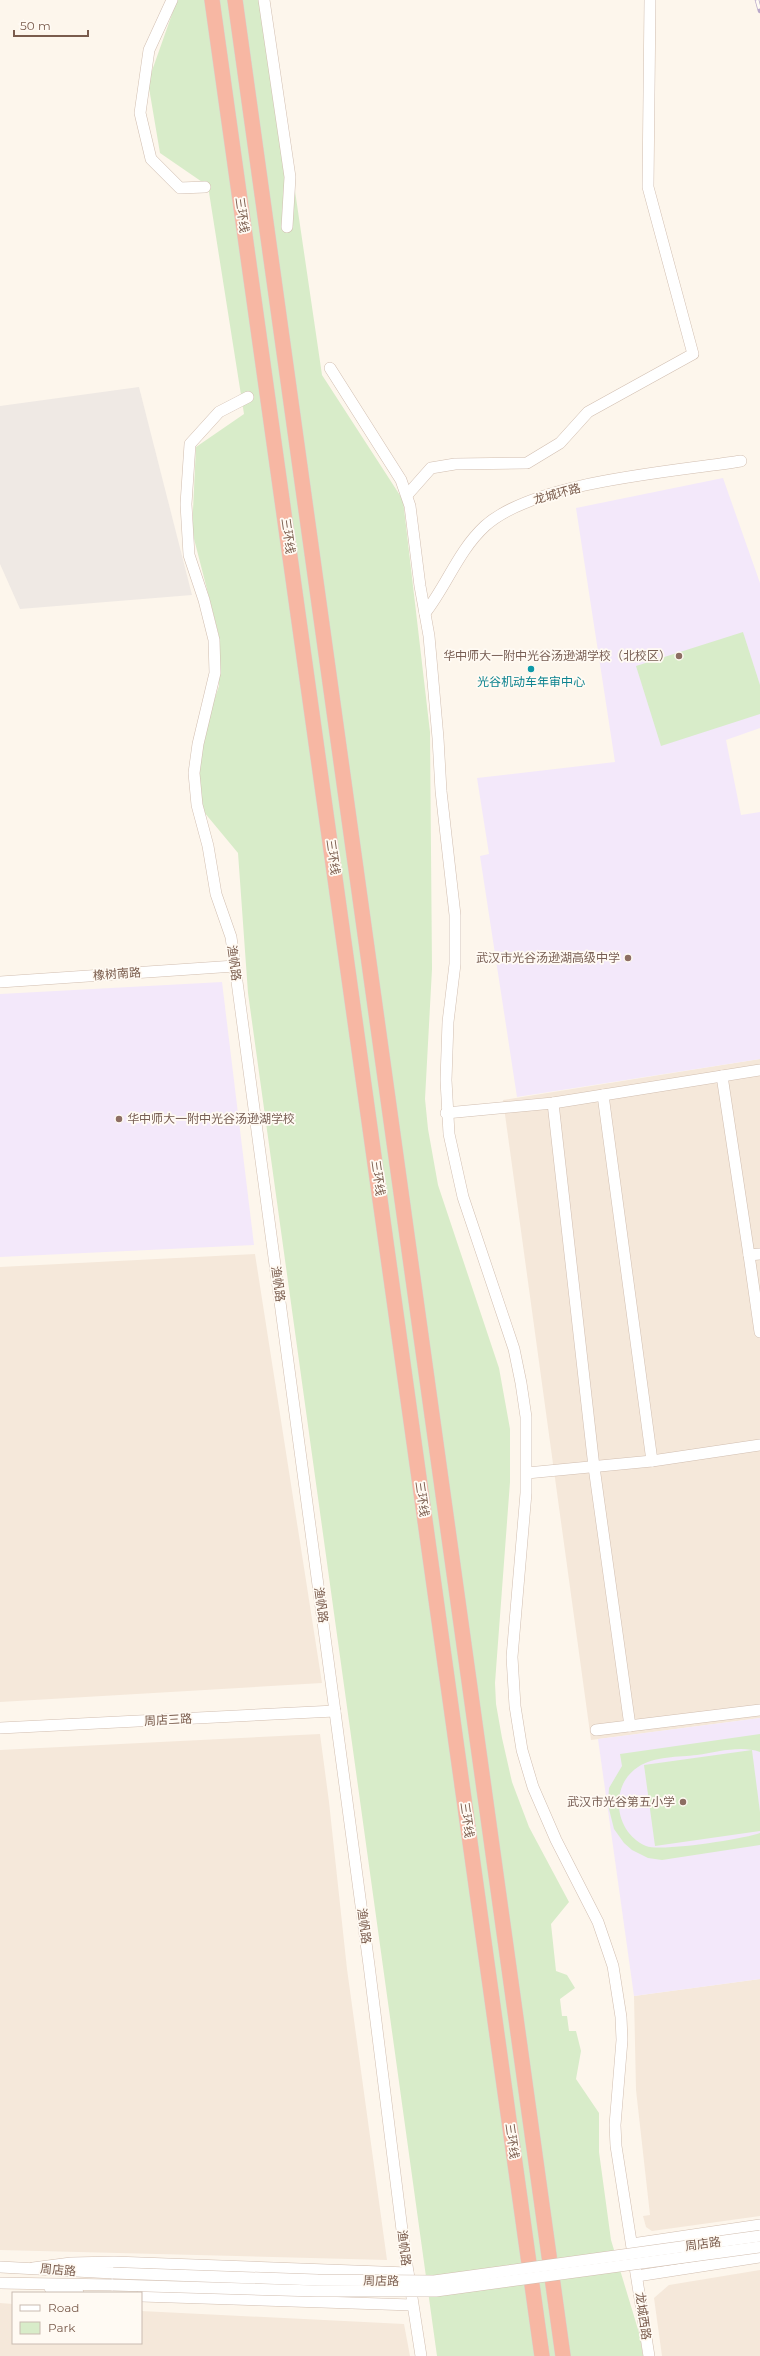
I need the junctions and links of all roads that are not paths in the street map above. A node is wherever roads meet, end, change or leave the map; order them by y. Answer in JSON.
{"nodes":[{"id":1,"x":172,"y":0,"type":"edge"},
{"id":2,"x":212,"y":0,"type":"edge"},
{"id":3,"x":235,"y":0,"type":"edge"},
{"id":4,"x":264,"y":0,"type":"edge"},
{"id":5,"x":650,"y":0,"type":"edge"},
{"id":6,"x":205,"y":187,"type":"dead end"},
{"id":7,"x":287,"y":227,"type":"dead end"},
{"id":8,"x":330,"y":368,"type":"dead end"},
{"id":9,"x":248,"y":397,"type":"dead end"},
{"id":10,"x":741,"y":461,"type":"dead end"},
{"id":11,"x":408,"y":494,"type":"junction"},
{"id":12,"x":425,"y":613,"type":"junction"},
{"id":13,"x":235,"y":966,"type":"junction"},
{"id":14,"x":0,"y":982,"type":"edge"},
{"id":15,"x":760,"y":1070,"type":"edge"},
{"id":16,"x":722,"y":1076,"type":"junction"},
{"id":17,"x":603,"y":1095,"type":"junction"},
{"id":18,"x":553,"y":1103,"type":"junction"},
{"id":19,"x":446,"y":1113,"type":"junction"},
{"id":20,"x":755,"y":1255,"type":"edge"},
{"id":21,"x":760,"y":1332,"type":"edge"},
{"id":22,"x":760,"y":1445,"type":"edge"},
{"id":23,"x":652,"y":1461,"type":"junction"},
{"id":24,"x":594,"y":1467,"type":"junction"},
{"id":25,"x":527,"y":1473,"type":"junction"},
{"id":26,"x":760,"y":1710,"type":"edge"},
{"id":27,"x":335,"y":1711,"type":"junction"},
{"id":28,"x":630,"y":1726,"type":"junction"},
{"id":29,"x":0,"y":1728,"type":"edge"},
{"id":30,"x":596,"y":1730,"type":"dead end"},
{"id":31,"x":760,"y":2225,"type":"edge"},
{"id":32,"x":760,"y":2236,"type":"edge"},
{"id":33,"x":632,"y":2244,"type":"junction"},
{"id":34,"x":760,"y":2247,"type":"edge"},
{"id":35,"x":760,"y":2258,"type":"edge"},
{"id":36,"x":0,"y":2267,"type":"edge"},
{"id":37,"x":33,"y":2268,"type":"junction"},
{"id":38,"x":408,"y":2273,"type":"junction"},
{"id":39,"x":637,"y":2276,"type":"junction"},
{"id":40,"x":0,"y":2283,"type":"edge"},
{"id":41,"x":32,"y":2284,"type":"junction"},
{"id":42,"x":73,"y":2292,"type":"edge"},
{"id":43,"x":142,"y":2296,"type":"edge"},
{"id":44,"x":412,"y":2305,"type":"junction"},
{"id":45,"x":421,"y":2356,"type":"edge"},
{"id":46,"x":542,"y":2356,"type":"edge"},
{"id":47,"x":564,"y":2356,"type":"edge"},
{"id":48,"x":649,"y":2356,"type":"edge"}],
"edges":[{"from":1,"to":6,"type":"street"},
{"from":2,"to":46,"type":"highway","name":"三环线"},
{"from":3,"to":47,"type":"highway","name":"三环线"},
{"from":4,"to":7,"type":"street"},
{"from":5,"to":11,"type":"street"},
{"from":8,"to":11,"type":"street"},
{"from":9,"to":13,"type":"street","name":"渔帆路"},
{"from":10,"to":12,"type":"street","name":"龙城环路"},
{"from":11,"to":12,"type":"street","name":"龙城西路"},
{"from":12,"to":19,"type":"street","name":"龙城西路"},
{"from":13,"to":14,"type":"street","name":"橡树南路"},
{"from":13,"to":27,"type":"street","name":"渔帆路"},
{"from":15,"to":16,"type":"street"},
{"from":16,"to":17,"type":"street"},
{"from":16,"to":20,"type":"street"},
{"from":17,"to":18,"type":"street"},
{"from":17,"to":23,"type":"street"},
{"from":18,"to":19,"type":"street"},
{"from":18,"to":24,"type":"street"},
{"from":19,"to":25,"type":"street","name":"龙城西路"},
{"from":20,"to":21,"type":"street"},
{"from":22,"to":23,"type":"street"},
{"from":23,"to":24,"type":"street"},
{"from":24,"to":25,"type":"street"},
{"from":24,"to":28,"type":"street"},
{"from":25,"to":33,"type":"street","name":"龙城西路"},
{"from":26,"to":28,"type":"street"},
{"from":27,"to":29,"type":"street","name":"周店三路"},
{"from":27,"to":38,"type":"street","name":"渔帆路"},
{"from":28,"to":30,"type":"street"},
{"from":31,"to":33,"type":"street"},
{"from":32,"to":37,"type":"street","name":"周店路","bridge":true},
{"from":33,"to":39,"type":"street","name":"龙城西路"},
{"from":34,"to":41,"type":"street","name":"周店路","bridge":true},
{"from":35,"to":39,"type":"street"},
{"from":36,"to":37,"type":"street","name":"周店路"},
{"from":37,"to":38,"type":"street"},
{"from":38,"to":44,"type":"street","name":"渔帆路"},
{"from":39,"to":48,"type":"street","name":"龙城西路"},
{"from":40,"to":41,"type":"street","name":"周店路"},
{"from":41,"to":42,"type":"street"},
{"from":43,"to":44,"type":"street"},
{"from":44,"to":45,"type":"street","name":"渔帆路"}]}
